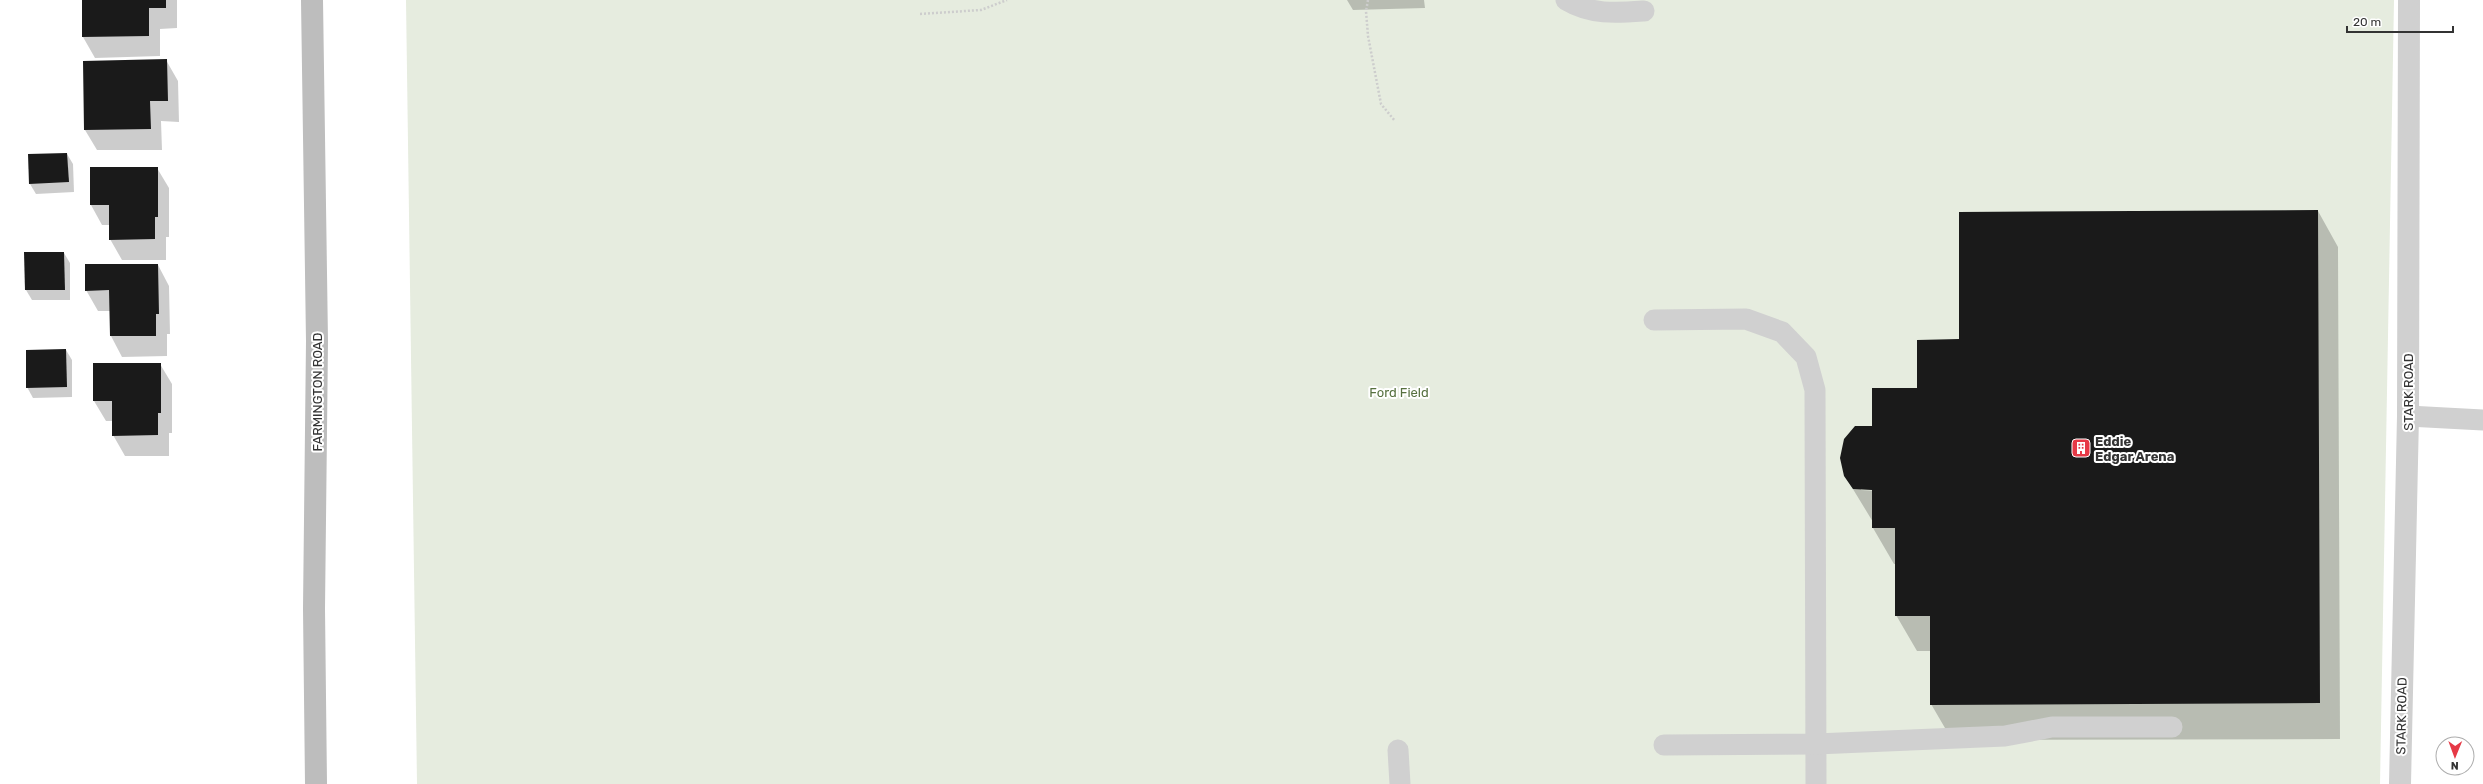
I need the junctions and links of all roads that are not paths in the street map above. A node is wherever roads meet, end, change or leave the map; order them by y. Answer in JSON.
{"nodes":[{"id":1,"x":312,"y":0,"type":"edge"},
{"id":2,"x":1566,"y":0,"type":"edge"},
{"id":3,"x":2410,"y":0,"type":"edge"},
{"id":4,"x":1644,"y":11,"type":"dead end"},
{"id":5,"x":1654,"y":320,"type":"dead end"},
{"id":6,"x":2408,"y":416,"type":"junction"},
{"id":7,"x":2483,"y":420,"type":"edge"},
{"id":8,"x":2172,"y":727,"type":"dead end"},
{"id":9,"x":1816,"y":744,"type":"junction"},
{"id":10,"x":1664,"y":745,"type":"dead end"},
{"id":11,"x":1398,"y":750,"type":"dead end"},
{"id":12,"x":316,"y":784,"type":"edge"},
{"id":13,"x":1400,"y":784,"type":"edge"},
{"id":14,"x":1816,"y":784,"type":"edge"},
{"id":15,"x":2400,"y":784,"type":"edge"}],
"edges":[{"from":1,"to":12,"type":"main road","name":"FARMINGTON ROAD"},
{"from":2,"to":4,"type":"lane"},
{"from":3,"to":6,"type":"street","name":"STARK ROAD"},
{"from":5,"to":9,"type":"lane"},
{"from":6,"to":7,"type":"lane"},
{"from":6,"to":15,"type":"street","name":"STARK ROAD"},
{"from":8,"to":9,"type":"lane"},
{"from":9,"to":10,"type":"lane"},
{"from":9,"to":14,"type":"lane"},
{"from":11,"to":13,"type":"lane"}]}
